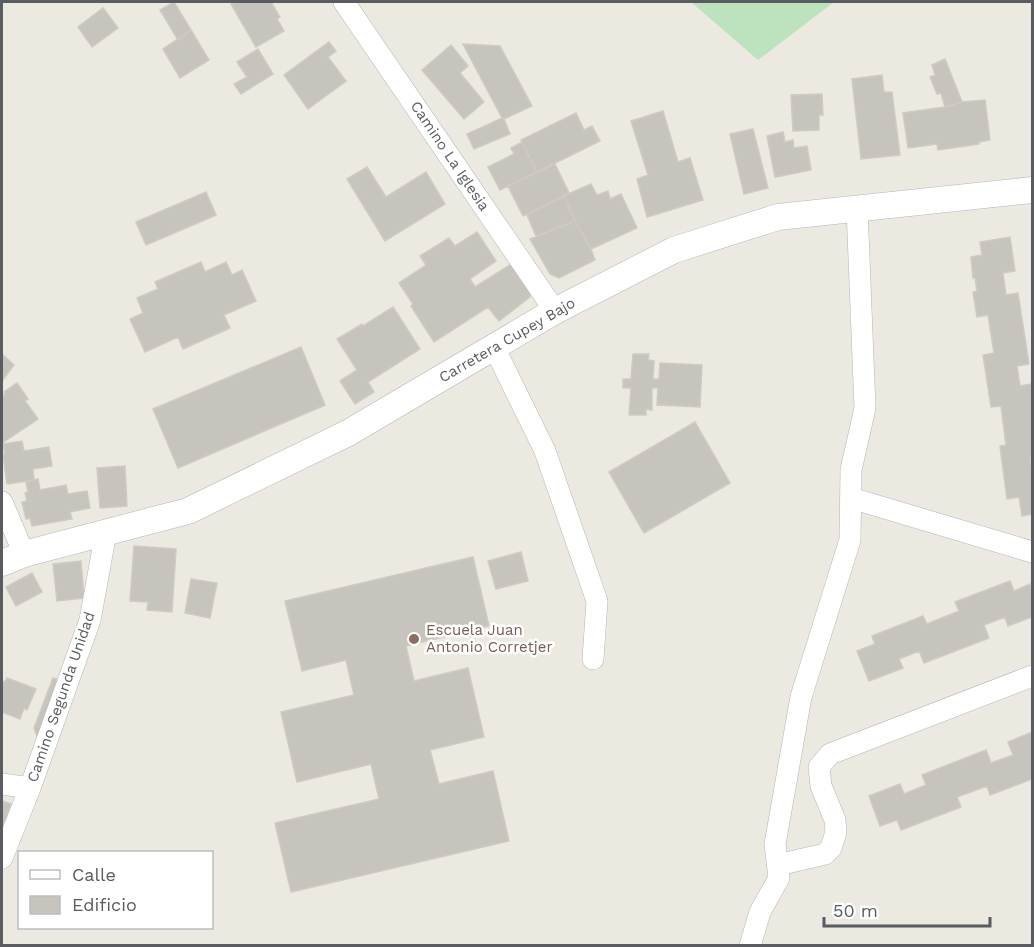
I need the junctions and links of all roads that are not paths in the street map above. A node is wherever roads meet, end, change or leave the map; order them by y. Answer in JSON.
{"nodes":[{"id":1,"x":344,"y":2,"type":"edge"},
{"id":2,"x":1032,"y":190,"type":"edge"},
{"id":3,"x":857,"y":208,"type":"junction"},
{"id":4,"x":555,"y":311,"type":"junction"},
{"id":5,"x":494,"y":347,"type":"junction"},
{"id":6,"x":851,"y":498,"type":"junction"},
{"id":7,"x":2,"y":502,"type":"edge"},
{"id":8,"x":106,"y":532,"type":"junction"},
{"id":9,"x":1032,"y":552,"type":"edge"},
{"id":10,"x":13,"y":559,"type":"edge"},
{"id":11,"x":593,"y":659,"type":"dead end"},
{"id":12,"x":1032,"y":676,"type":"edge"},
{"id":13,"x":2,"y":784,"type":"edge"},
{"id":14,"x":30,"y":788,"type":"junction"},
{"id":15,"x":2,"y":858,"type":"edge"},
{"id":16,"x":778,"y":865,"type":"junction"},
{"id":17,"x":750,"y":945,"type":"edge"}],
"edges":[{"from":1,"to":4,"type":"street","name":"Camino La Iglesia"},
{"from":2,"to":3,"type":"street","name":"Carretera Cupey Bajo"},
{"from":3,"to":4,"type":"street","name":"Carretera Cupey Bajo"},
{"from":3,"to":6,"type":"street"},
{"from":4,"to":5,"type":"street","name":"Carretera Cupey Bajo"},
{"from":5,"to":8,"type":"street","name":"Carretera Cupey Bajo"},
{"from":5,"to":11,"type":"street"},
{"from":6,"to":9,"type":"street"},
{"from":6,"to":16,"type":"street"},
{"from":7,"to":10,"type":"street"},
{"from":8,"to":10,"type":"street","name":"Carretera Cupey Bajo"},
{"from":8,"to":14,"type":"street","name":"Camino Segunda Unidad"},
{"from":12,"to":16,"type":"street"},
{"from":13,"to":14,"type":"street"},
{"from":14,"to":15,"type":"street","name":"Camino Segunda Unidad"},
{"from":16,"to":17,"type":"street"}]}
